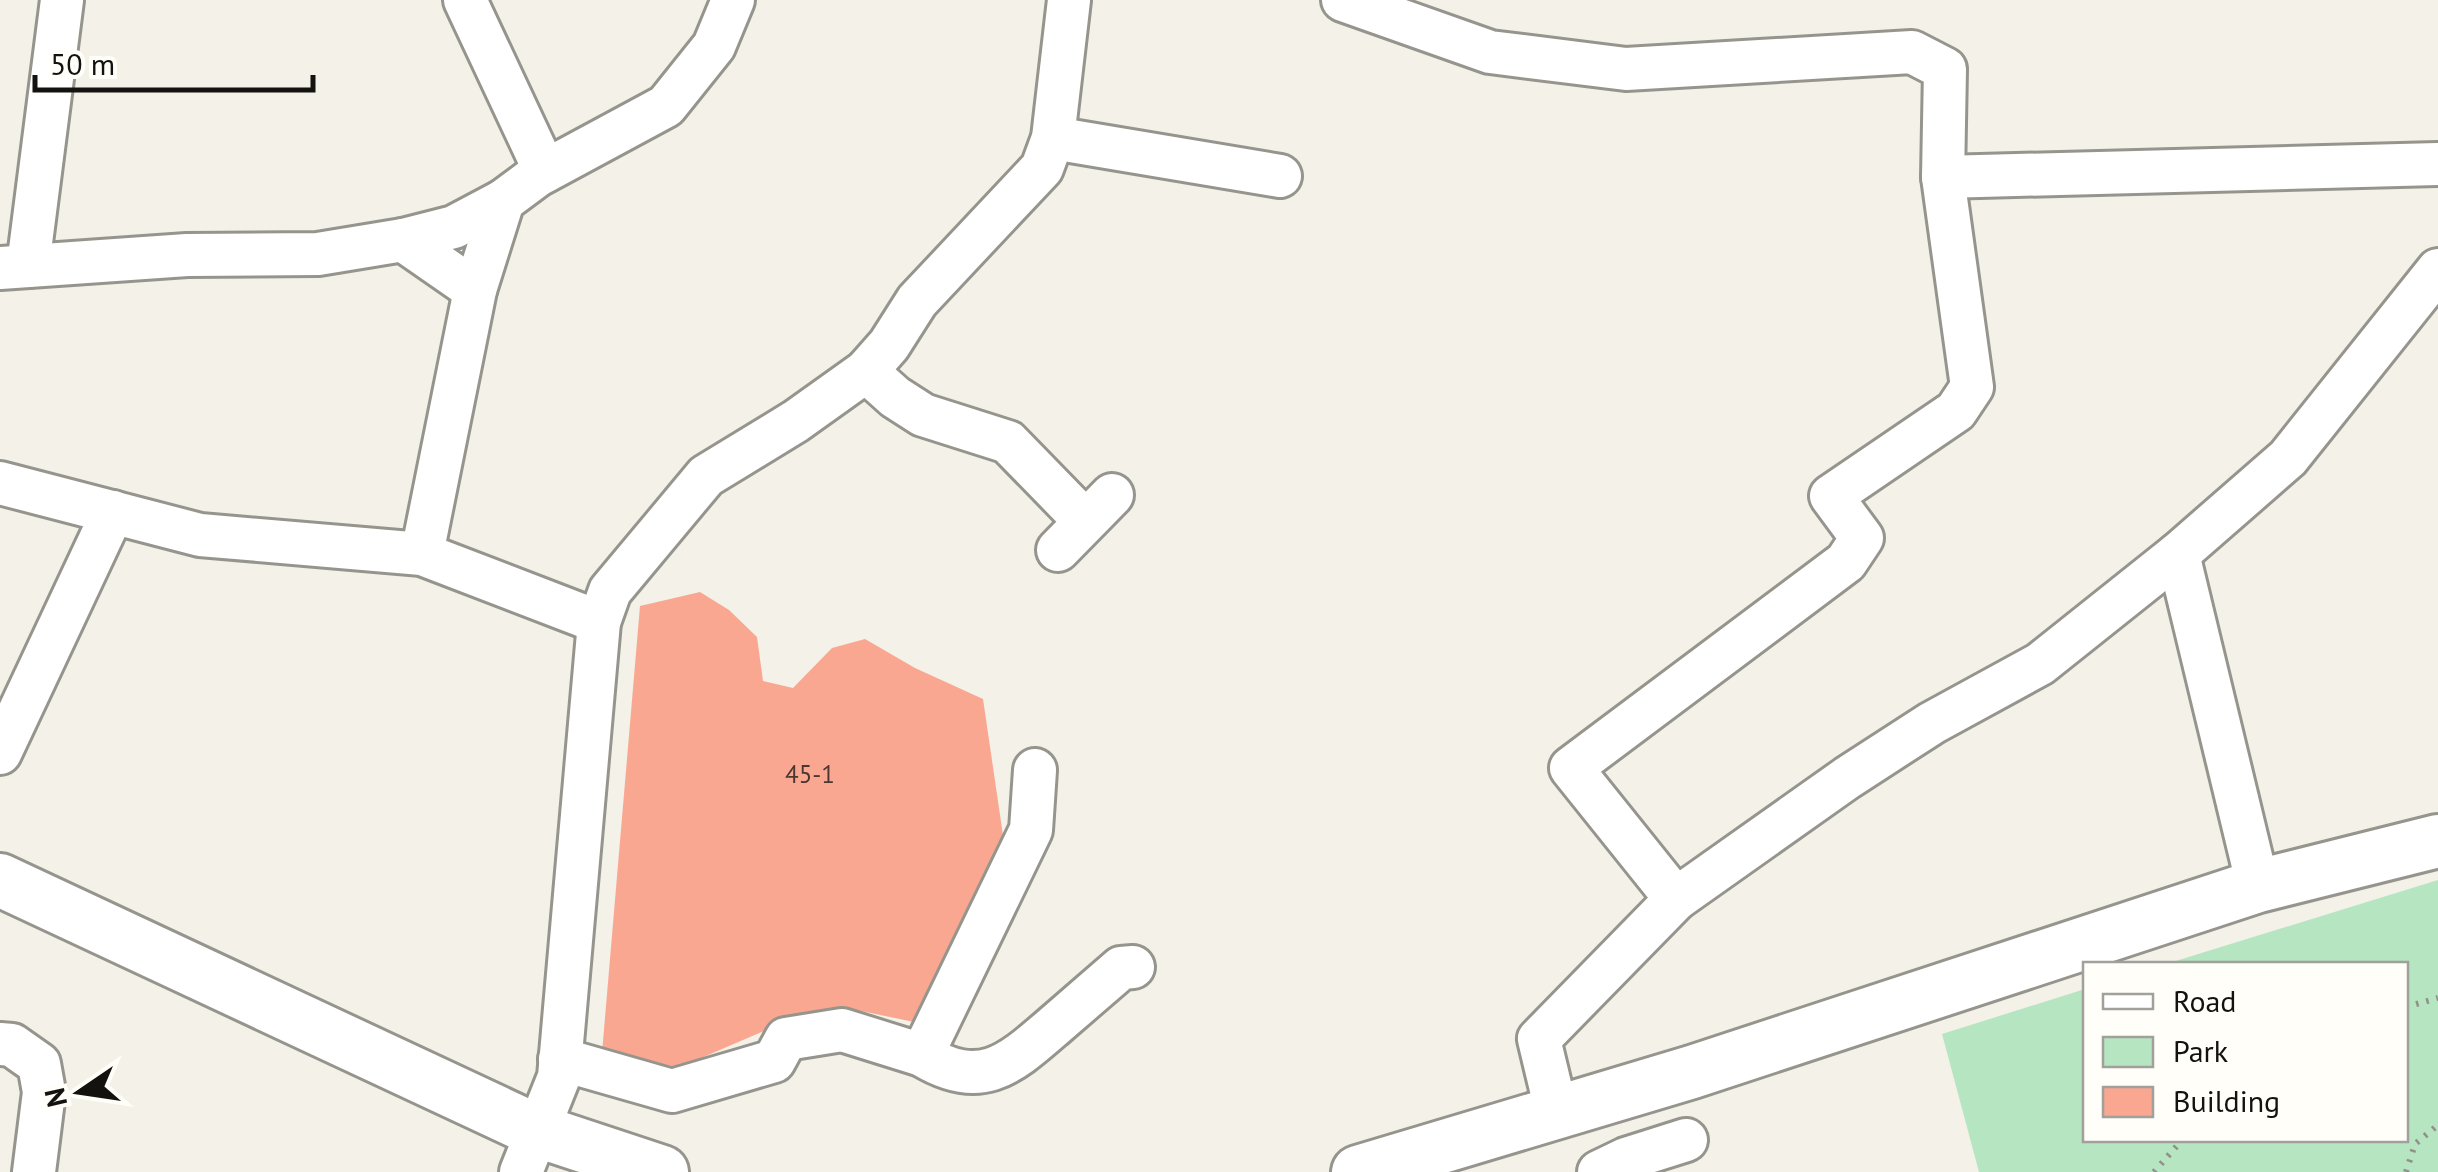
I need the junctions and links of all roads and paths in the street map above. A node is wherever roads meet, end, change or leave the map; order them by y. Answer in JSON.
{"nodes":[{"id":1,"x":62,"y":0,"type":"edge"},
{"id":2,"x":465,"y":0,"type":"edge"},
{"id":3,"x":733,"y":0,"type":"edge"},
{"id":4,"x":1069,"y":0,"type":"edge"},
{"id":5,"x":1343,"y":0,"type":"edge"},
{"id":6,"x":1053,"y":138,"type":"junction"},
{"id":7,"x":2438,"y":164,"type":"edge"},
{"id":8,"x":546,"y":171,"type":"junction"},
{"id":9,"x":1280,"y":176,"type":"dead end"},
{"id":10,"x":1943,"y":177,"type":"junction"},
{"id":11,"x":502,"y":201,"type":"junction"},
{"id":12,"x":403,"y":240,"type":"junction"},
{"id":13,"x":14,"y":268,"type":"edge"},
{"id":14,"x":2438,"y":270,"type":"edge"},
{"id":15,"x":475,"y":290,"type":"junction"},
{"id":16,"x":866,"y":371,"type":"junction"},
{"id":17,"x":0,"y":483,"type":"edge"},
{"id":18,"x":113,"y":512,"type":"junction"},
{"id":19,"x":1085,"y":522,"type":"dead end"},
{"id":20,"x":422,"y":554,"type":"junction"},
{"id":21,"x":2178,"y":554,"type":"junction"},
{"id":22,"x":598,"y":622,"type":"junction"},
{"id":23,"x":0,"y":753,"type":"edge"},
{"id":24,"x":1035,"y":770,"type":"dead end"},
{"id":25,"x":2438,"y":841,"type":"edge"},
{"id":26,"x":0,"y":880,"type":"edge"},
{"id":27,"x":2258,"y":886,"type":"junction"},
{"id":28,"x":1676,"y":899,"type":"junction"},
{"id":29,"x":1132,"y":967,"type":"dead end"},
{"id":30,"x":2438,"y":998,"type":"edge"},
{"id":31,"x":2408,"y":1007,"type":"edge"},
{"id":32,"x":0,"y":1044,"type":"edge"},
{"id":33,"x":922,"y":1055,"type":"junction"},
{"id":34,"x":560,"y":1059,"type":"junction"},
{"id":35,"x":1557,"y":1114,"type":"junction"},
{"id":36,"x":2438,"y":1124,"type":"edge"},
{"id":37,"x":1686,"y":1140,"type":"dead end"},
{"id":38,"x":2180,"y":1142,"type":"edge"},
{"id":39,"x":528,"y":1151,"type":"edge"},
{"id":40,"x":2158,"y":1170,"type":"edge"},
{"id":41,"x":34,"y":1172,"type":"edge"},
{"id":42,"x":662,"y":1172,"type":"edge"},
{"id":43,"x":1358,"y":1172,"type":"edge"},
{"id":44,"x":1599,"y":1172,"type":"edge"},
{"id":45,"x":2406,"y":1172,"type":"edge"}],
"edges":[{"from":1,"to":13,"type":"street"},
{"from":2,"to":8,"type":"street"},
{"from":3,"to":8,"type":"street"},
{"from":4,"to":6,"type":"street"},
{"from":5,"to":10,"type":"street"},
{"from":6,"to":9,"type":"street"},
{"from":6,"to":16,"type":"street"},
{"from":7,"to":10,"type":"street"},
{"from":8,"to":11,"type":"street"},
{"from":10,"to":28,"type":"street"},
{"from":11,"to":12,"type":"street"},
{"from":11,"to":15,"type":"street"},
{"from":12,"to":13,"type":"street"},
{"from":12,"to":15,"type":"street"},
{"from":14,"to":21,"type":"street"},
{"from":15,"to":20,"type":"street"},
{"from":16,"to":19,"type":"street"},
{"from":16,"to":22,"type":"street"},
{"from":17,"to":18,"type":"street"},
{"from":18,"to":20,"type":"street"},
{"from":18,"to":23,"type":"street"},
{"from":20,"to":22,"type":"street"},
{"from":21,"to":27,"type":"street"},
{"from":21,"to":28,"type":"street"},
{"from":22,"to":34,"type":"street"},
{"from":24,"to":33,"type":"street"},
{"from":25,"to":27,"type":"street"},
{"from":26,"to":39,"type":"street"},
{"from":27,"to":35,"type":"street"},
{"from":28,"to":35,"type":"street"},
{"from":29,"to":33,"type":"street"},
{"from":30,"to":31,"type":"path"},
{"from":32,"to":41,"type":"street"},
{"from":33,"to":34,"type":"street"},
{"from":34,"to":39,"type":"street"},
{"from":35,"to":43,"type":"street"},
{"from":36,"to":45,"type":"path"},
{"from":37,"to":44,"type":"street"},
{"from":38,"to":40,"type":"path"},
{"from":39,"to":42,"type":"street"}]}
